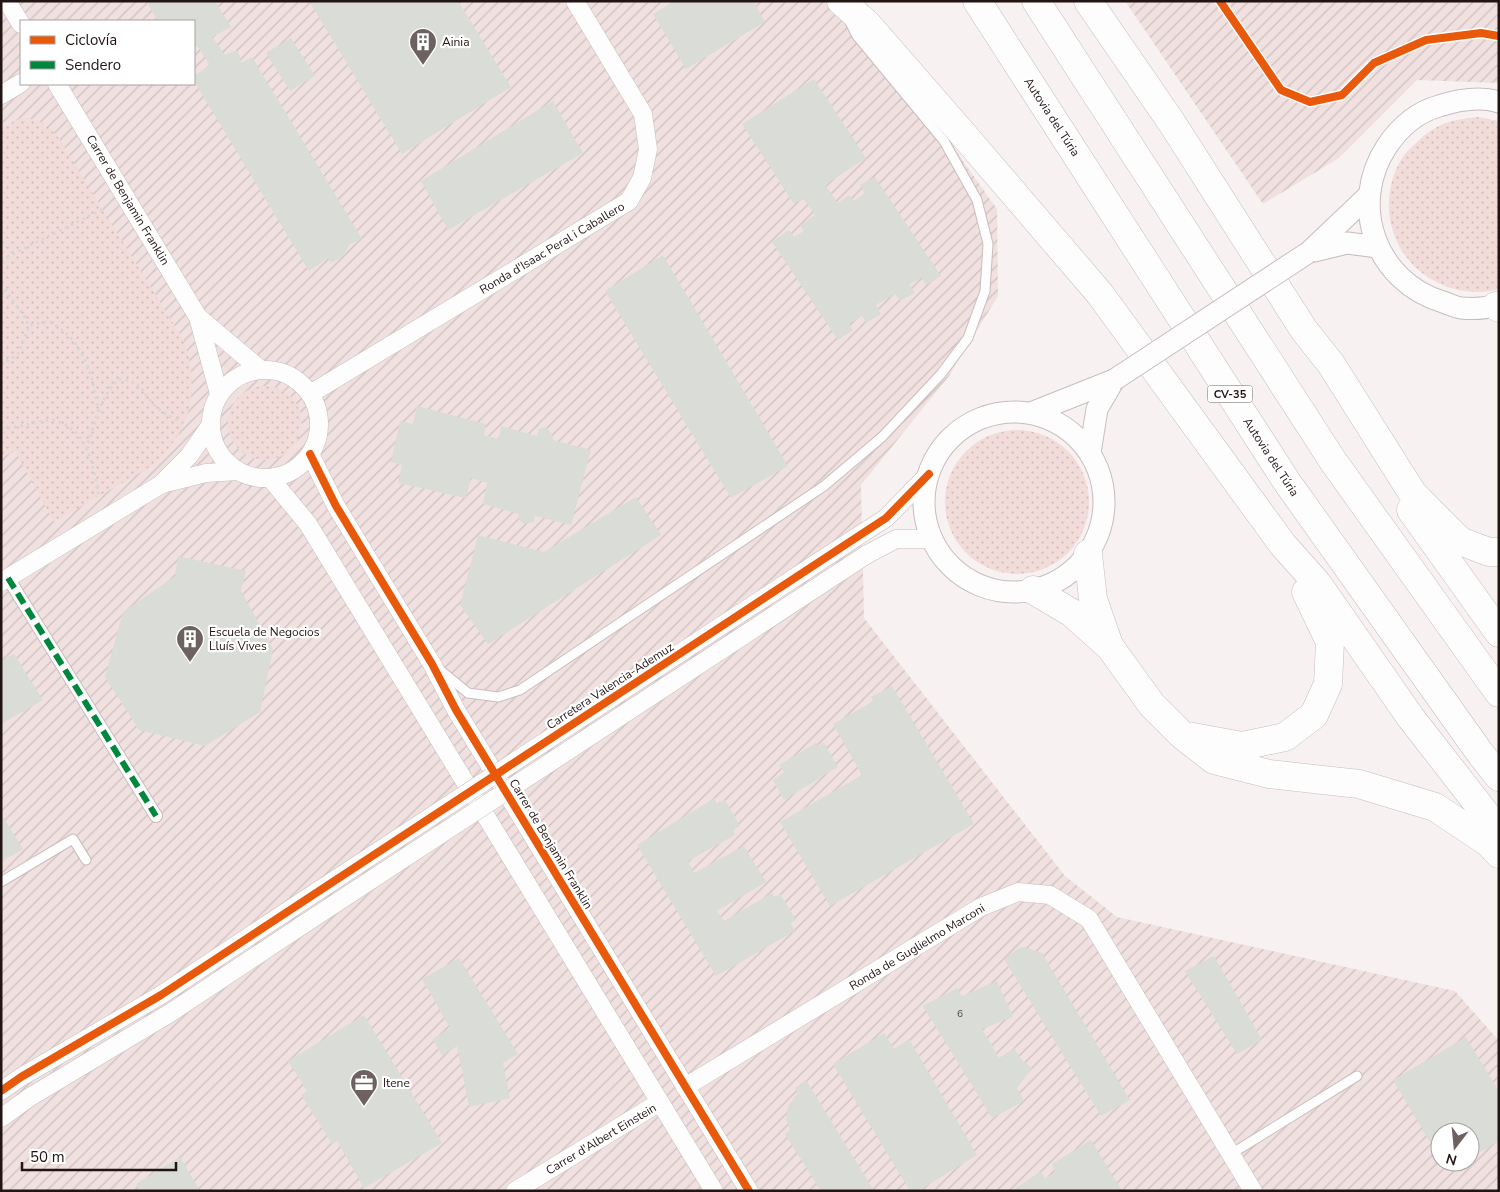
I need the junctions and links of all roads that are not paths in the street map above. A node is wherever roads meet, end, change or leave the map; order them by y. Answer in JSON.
{"nodes":[{"id":1,"x":7,"y":1,"type":"edge"},
{"id":2,"x":575,"y":1,"type":"edge"},
{"id":3,"x":841,"y":1,"type":"edge"},
{"id":4,"x":977,"y":1,"type":"edge"},
{"id":5,"x":1036,"y":1,"type":"edge"},
{"id":6,"x":1088,"y":1,"type":"edge"},
{"id":7,"x":20,"y":22,"type":"edge"},
{"id":8,"x":20,"y":84,"type":"edge"},
{"id":9,"x":58,"y":85,"type":"edge"},
{"id":10,"x":1,"y":95,"type":"edge"},
{"id":11,"x":1499,"y":102,"type":"edge"},
{"id":12,"x":1368,"y":196,"type":"junction"},
{"id":13,"x":1378,"y":247,"type":"junction"},
{"id":14,"x":1309,"y":252,"type":"junction"},
{"id":15,"x":1498,"y":306,"type":"edge"},
{"id":16,"x":198,"y":317,"type":"junction"},
{"id":17,"x":1304,"y":330,"type":"junction"},
{"id":18,"x":261,"y":370,"type":"junction"},
{"id":19,"x":1114,"y":380,"type":"junction"},
{"id":20,"x":219,"y":394,"type":"junction"},
{"id":21,"x":310,"y":394,"type":"junction"},
{"id":22,"x":1031,"y":413,"type":"junction"},
{"id":23,"x":210,"y":426,"type":"junction"},
{"id":24,"x":1090,"y":453,"type":"junction"},
{"id":25,"x":310,"y":454,"type":"junction"},
{"id":26,"x":238,"y":471,"type":"junction"},
{"id":27,"x":928,"y":474,"type":"junction"},
{"id":28,"x":270,"y":478,"type":"junction"},
{"id":29,"x":160,"y":485,"type":"junction"},
{"id":30,"x":932,"y":539,"type":"junction"},
{"id":31,"x":1283,"y":545,"type":"junction"},
{"id":32,"x":1499,"y":552,"type":"edge"},
{"id":33,"x":1088,"y":554,"type":"junction"},
{"id":34,"x":4,"y":580,"type":"edge"},
{"id":35,"x":1033,"y":590,"type":"junction"},
{"id":36,"x":1499,"y":633,"type":"edge"},
{"id":37,"x":1110,"y":647,"type":"junction"},
{"id":38,"x":432,"y":664,"type":"junction"},
{"id":39,"x":1499,"y":693,"type":"edge"},
{"id":40,"x":1182,"y":734,"type":"junction"},
{"id":41,"x":1499,"y":777,"type":"edge"},
{"id":42,"x":156,"y":816,"type":"dead end"},
{"id":43,"x":1499,"y":831,"type":"edge"},
{"id":44,"x":1499,"y":854,"type":"edge"},
{"id":45,"x":86,"y":860,"type":"dead end"},
{"id":46,"x":1,"y":882,"type":"edge"},
{"id":47,"x":1357,"y":1076,"type":"dead end"},
{"id":48,"x":21,"y":1077,"type":"junction"},
{"id":49,"x":1,"y":1084,"type":"edge"},
{"id":50,"x":686,"y":1087,"type":"junction"},
{"id":51,"x":1,"y":1091,"type":"edge"},
{"id":52,"x":660,"y":1102,"type":"junction"},
{"id":53,"x":1,"y":1118,"type":"edge"},
{"id":54,"x":1231,"y":1154,"type":"junction"},
{"id":55,"x":516,"y":1191,"type":"edge"},
{"id":56,"x":714,"y":1191,"type":"edge"},
{"id":57,"x":749,"y":1191,"type":"edge"},
{"id":58,"x":1253,"y":1191,"type":"edge"}],
"edges":[{"from":1,"to":7,"type":"street"},
{"from":2,"to":21,"type":"street","name":"Ronda d'Isaac Peral i Caballero"},
{"from":3,"to":31,"type":"highway"},
{"from":3,"to":38,"type":"lane"},
{"from":4,"to":41,"type":"highway","name":"Autovia del Túria","number":"CV-35"},
{"from":5,"to":39,"type":"highway"},
{"from":6,"to":17,"type":"highway"},
{"from":8,"to":10,"type":"street"},
{"from":9,"to":16,"type":"street","name":"Carrer de Benjamin Franklin"},
{"from":11,"to":12,"type":"street"},
{"from":12,"to":13,"type":"street"},
{"from":12,"to":14,"type":"street"},
{"from":13,"to":14,"type":"street"},
{"from":13,"to":15,"type":"street"},
{"from":14,"to":19,"type":"street","bridge":true},
{"from":16,"to":18,"type":"street","name":"Carrer de Benjamin Franklin"},
{"from":16,"to":20,"type":"street","name":"Carrer de Benjamin Franklin"},
{"from":17,"to":32,"type":"highway"},
{"from":17,"to":36,"type":"highway"},
{"from":18,"to":20,"type":"street"},
{"from":18,"to":21,"type":"street"},
{"from":19,"to":22,"type":"street"},
{"from":19,"to":24,"type":"street"},
{"from":20,"to":23,"type":"street"},
{"from":21,"to":25,"type":"street"},
{"from":22,"to":24,"type":"street"},
{"from":22,"to":27,"type":"street"},
{"from":23,"to":26,"type":"street"},
{"from":23,"to":29,"type":"street"},
{"from":24,"to":33,"type":"street"},
{"from":25,"to":28,"type":"street"},
{"from":25,"to":38,"type":"street","name":"Carrer de Benjamin Franklin"},
{"from":26,"to":28,"type":"street"},
{"from":26,"to":29,"type":"street"},
{"from":27,"to":30,"type":"street"},
{"from":27,"to":48,"type":"street","name":"Carretera Valencia-Ademuz","bridge":true},
{"from":28,"to":52,"type":"street"},
{"from":29,"to":34,"type":"street"},
{"from":30,"to":35,"type":"street"},
{"from":30,"to":53,"type":"street","bridge":true},
{"from":31,"to":40,"type":"highway"},
{"from":31,"to":43,"type":"highway"},
{"from":33,"to":35,"type":"street"},
{"from":33,"to":37,"type":"highway"},
{"from":34,"to":42,"type":"street"},
{"from":35,"to":37,"type":"highway"},
{"from":37,"to":40,"type":"highway"},
{"from":38,"to":50,"type":"street","name":"Carrer de Benjamin Franklin"},
{"from":40,"to":44,"type":"highway"},
{"from":45,"to":46,"type":"lane"},
{"from":47,"to":54,"type":"lane"},
{"from":48,"to":49,"type":"street"},
{"from":48,"to":51,"type":"street"},
{"from":50,"to":54,"type":"street","name":"Ronda de Guglielmo Marconi"},
{"from":50,"to":57,"type":"street","name":"Carrer de Benjamin Franklin"},
{"from":52,"to":55,"type":"street","name":"Carrer d'Albert Einstein"},
{"from":52,"to":56,"type":"street"},
{"from":54,"to":58,"type":"street","name":"Ronda de Guglielmo Marconi"}]}
